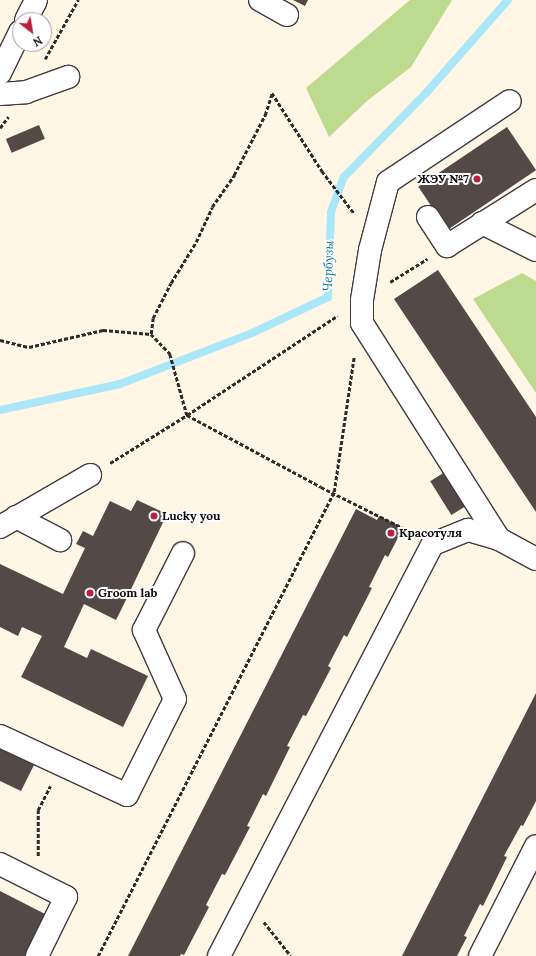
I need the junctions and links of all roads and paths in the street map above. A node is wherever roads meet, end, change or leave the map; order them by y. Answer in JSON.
{"nodes":[{"id":1,"x":36,"y":0,"type":"edge"},
{"id":2,"x":260,"y":0,"type":"edge"},
{"id":3,"x":30,"y":12,"type":"edge"},
{"id":4,"x":287,"y":15,"type":"dead end"},
{"id":5,"x":12,"y":47,"type":"edge"},
{"id":6,"x":1,"y":68,"type":"edge"},
{"id":7,"x":68,"y":77,"type":"dead end"},
{"id":8,"x":0,"y":94,"type":"edge"},
{"id":9,"x":510,"y":101,"type":"dead end"},
{"id":10,"x":536,"y":190,"type":"edge"},
{"id":11,"x":352,"y":208,"type":"dead end"},
{"id":12,"x":428,"y":217,"type":"dead end"},
{"id":13,"x":482,"y":223,"type":"junction"},
{"id":14,"x":447,"y":246,"type":"junction"},
{"id":15,"x":536,"y":250,"type":"edge"},
{"id":16,"x":362,"y":300,"type":"junction"},
{"id":17,"x":151,"y":334,"type":"junction"},
{"id":18,"x":0,"y":340,"type":"edge"},
{"id":19,"x":354,"y":354,"type":"dead end"},
{"id":20,"x":188,"y":415,"type":"junction"},
{"id":21,"x":90,"y":475,"type":"joint"},
{"id":22,"x":334,"y":492,"type":"junction"},
{"id":23,"x":8,"y":522,"type":"edge"},
{"id":24,"x":499,"y":539,"type":"junction"},
{"id":25,"x":60,"y":540,"type":"dead end"},
{"id":26,"x":433,"y":544,"type":"junction"},
{"id":27,"x":183,"y":553,"type":"dead end"},
{"id":28,"x":536,"y":559,"type":"edge"},
{"id":29,"x":0,"y":736,"type":"edge"},
{"id":30,"x":61,"y":765,"type":"junction"},
{"id":31,"x":536,"y":846,"type":"edge"},
{"id":32,"x":0,"y":864,"type":"edge"},
{"id":33,"x":38,"y":883,"type":"junction"},
{"id":34,"x":246,"y":901,"type":"junction"},
{"id":35,"x":37,"y":956,"type":"edge"},
{"id":36,"x":98,"y":956,"type":"edge"},
{"id":37,"x":219,"y":956,"type":"edge"},
{"id":38,"x":291,"y":956,"type":"edge"},
{"id":39,"x":480,"y":956,"type":"edge"}],
"edges":[{"from":1,"to":3,"type":"street"},
{"from":2,"to":4,"type":"street"},
{"from":5,"to":6,"type":"street"},
{"from":7,"to":8,"type":"street"},
{"from":9,"to":16,"type":"street"},
{"from":10,"to":13,"type":"street"},
{"from":11,"to":17,"type":"path"},
{"from":12,"to":14,"type":"street"},
{"from":13,"to":14,"type":"street"},
{"from":13,"to":15,"type":"street"},
{"from":14,"to":16,"type":"path"},
{"from":16,"to":20,"type":"path"},
{"from":16,"to":24,"type":"street"},
{"from":17,"to":18,"type":"path"},
{"from":17,"to":20,"type":"path"},
{"from":19,"to":22,"type":"path"},
{"from":20,"to":21,"type":"path"},
{"from":20,"to":22,"type":"path"},
{"from":21,"to":23,"type":"street"},
{"from":22,"to":26,"type":"path"},
{"from":22,"to":36,"type":"path"},
{"from":23,"to":25,"type":"street"},
{"from":24,"to":26,"type":"street"},
{"from":24,"to":28,"type":"street"},
{"from":26,"to":34,"type":"street"},
{"from":27,"to":30,"type":"street"},
{"from":29,"to":30,"type":"street"},
{"from":30,"to":33,"type":"path"},
{"from":31,"to":39,"type":"street"},
{"from":32,"to":33,"type":"street"},
{"from":33,"to":35,"type":"street"},
{"from":34,"to":37,"type":"street"},
{"from":34,"to":38,"type":"path"}]}
